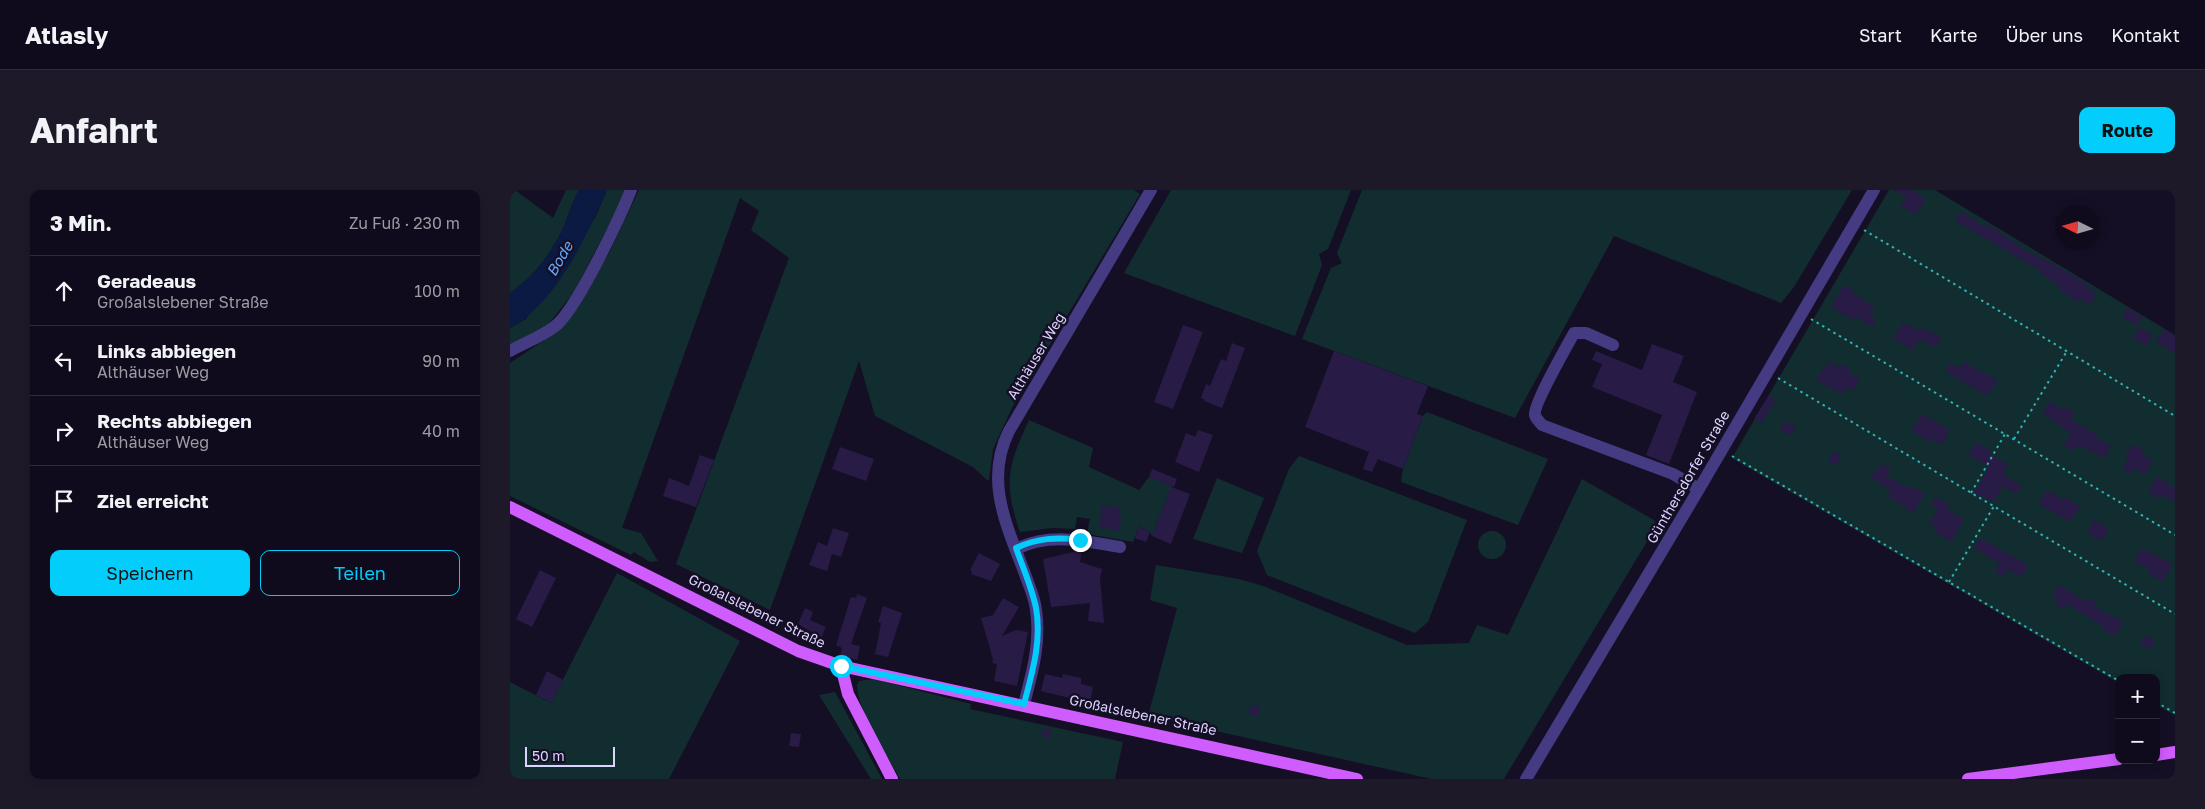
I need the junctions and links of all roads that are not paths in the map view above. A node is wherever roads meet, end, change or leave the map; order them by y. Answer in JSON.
{"nodes":[{"id":1,"x":631,"y":190,"type":"edge"},
{"id":2,"x":1150,"y":190,"type":"edge"},
{"id":3,"x":1874,"y":190,"type":"edge"},
{"id":4,"x":1613,"y":345,"type":"dead end"},
{"id":5,"x":510,"y":351,"type":"edge"},
{"id":6,"x":1699,"y":489,"type":"junction"},
{"id":7,"x":510,"y":507,"type":"edge"},
{"id":8,"x":1120,"y":547,"type":"dead end"},
{"id":9,"x":1016,"y":548,"type":"junction"},
{"id":10,"x":841,"y":666,"type":"junction"},
{"id":11,"x":1024,"y":704,"type":"junction"},
{"id":12,"x":2175,"y":752,"type":"edge"},
{"id":13,"x":2160,"y":754,"type":"edge"},
{"id":14,"x":2115,"y":761,"type":"edge"},
{"id":15,"x":1349,"y":778,"type":"edge"},
{"id":16,"x":892,"y":779,"type":"edge"},
{"id":17,"x":1526,"y":779,"type":"edge"},
{"id":18,"x":1968,"y":779,"type":"edge"}],
"edges":[{"from":1,"to":5,"type":"street"},
{"from":2,"to":9,"type":"street","name":"Althäuser Weg"},
{"from":3,"to":6,"type":"street","name":"Günthersdorfer Straße"},
{"from":4,"to":6,"type":"street"},
{"from":6,"to":17,"type":"street","name":"Günthersdorfer Straße"},
{"from":7,"to":10,"type":"main road","name":"Großalslebener Straße"},
{"from":8,"to":9,"type":"street"},
{"from":9,"to":11,"type":"street","name":"Althäuser Weg"},
{"from":10,"to":11,"type":"main road","name":"Großalslebener Straße"},
{"from":10,"to":16,"type":"main road"},
{"from":11,"to":15,"type":"main road","name":"Großalslebener Straße"},
{"from":12,"to":13,"type":"main road"},
{"from":14,"to":18,"type":"main road"}]}
